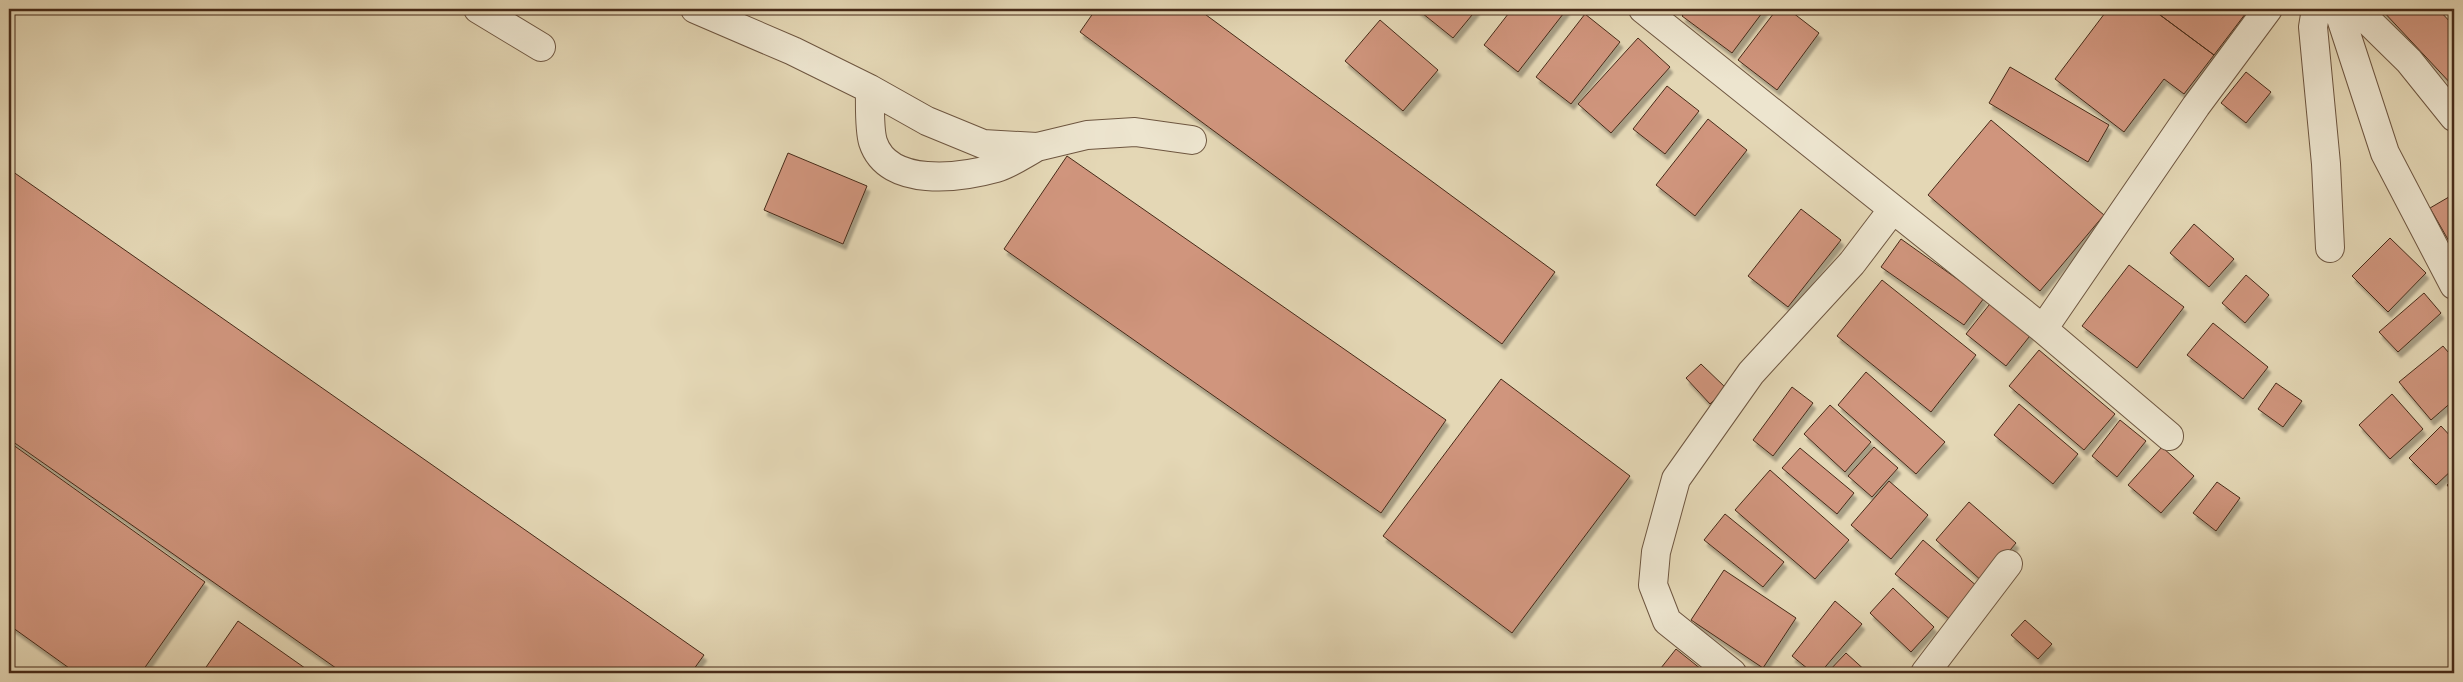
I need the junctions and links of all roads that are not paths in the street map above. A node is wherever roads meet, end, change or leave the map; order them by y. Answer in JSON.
{"nodes":[{"id":1,"x":478,"y":9,"type":"edge"},
{"id":2,"x":695,"y":9,"type":"edge"},
{"id":3,"x":1643,"y":9,"type":"edge"},
{"id":4,"x":2268,"y":9,"type":"edge"},
{"id":5,"x":2316,"y":9,"type":"edge"},
{"id":6,"x":2338,"y":9,"type":"edge"},
{"id":7,"x":2356,"y":9,"type":"edge"},
{"id":8,"x":541,"y":47,"type":"dead end"},
{"id":9,"x":870,"y":88,"type":"junction"},
{"id":10,"x":2454,"y":117,"type":"edge"},
{"id":11,"x":1192,"y":140,"type":"dead end"},
{"id":12,"x":1037,"y":147,"type":"junction"},
{"id":13,"x":1893,"y":210,"type":"junction"},
{"id":14,"x":2330,"y":248,"type":"dead end"},
{"id":15,"x":2454,"y":285,"type":"edge"},
{"id":16,"x":2043,"y":329,"type":"junction"},
{"id":17,"x":2169,"y":436,"type":"dead end"},
{"id":18,"x":2008,"y":564,"type":"dead end"},
{"id":19,"x":1732,"y":673,"type":"edge"},
{"id":20,"x":1925,"y":673,"type":"edge"}],
"edges":[{"from":1,"to":8,"type":"street"},
{"from":2,"to":9,"type":"street"},
{"from":3,"to":13,"type":"street"},
{"from":4,"to":16,"type":"street"},
{"from":5,"to":14,"type":"street"},
{"from":6,"to":15,"type":"street"},
{"from":7,"to":10,"type":"street"},
{"from":9,"to":12,"type":"street"},
{"from":9,"to":12,"type":"street"},
{"from":11,"to":12,"type":"street"},
{"from":13,"to":16,"type":"street"},
{"from":13,"to":19,"type":"street"},
{"from":16,"to":17,"type":"street"},
{"from":18,"to":20,"type":"street"}]}
